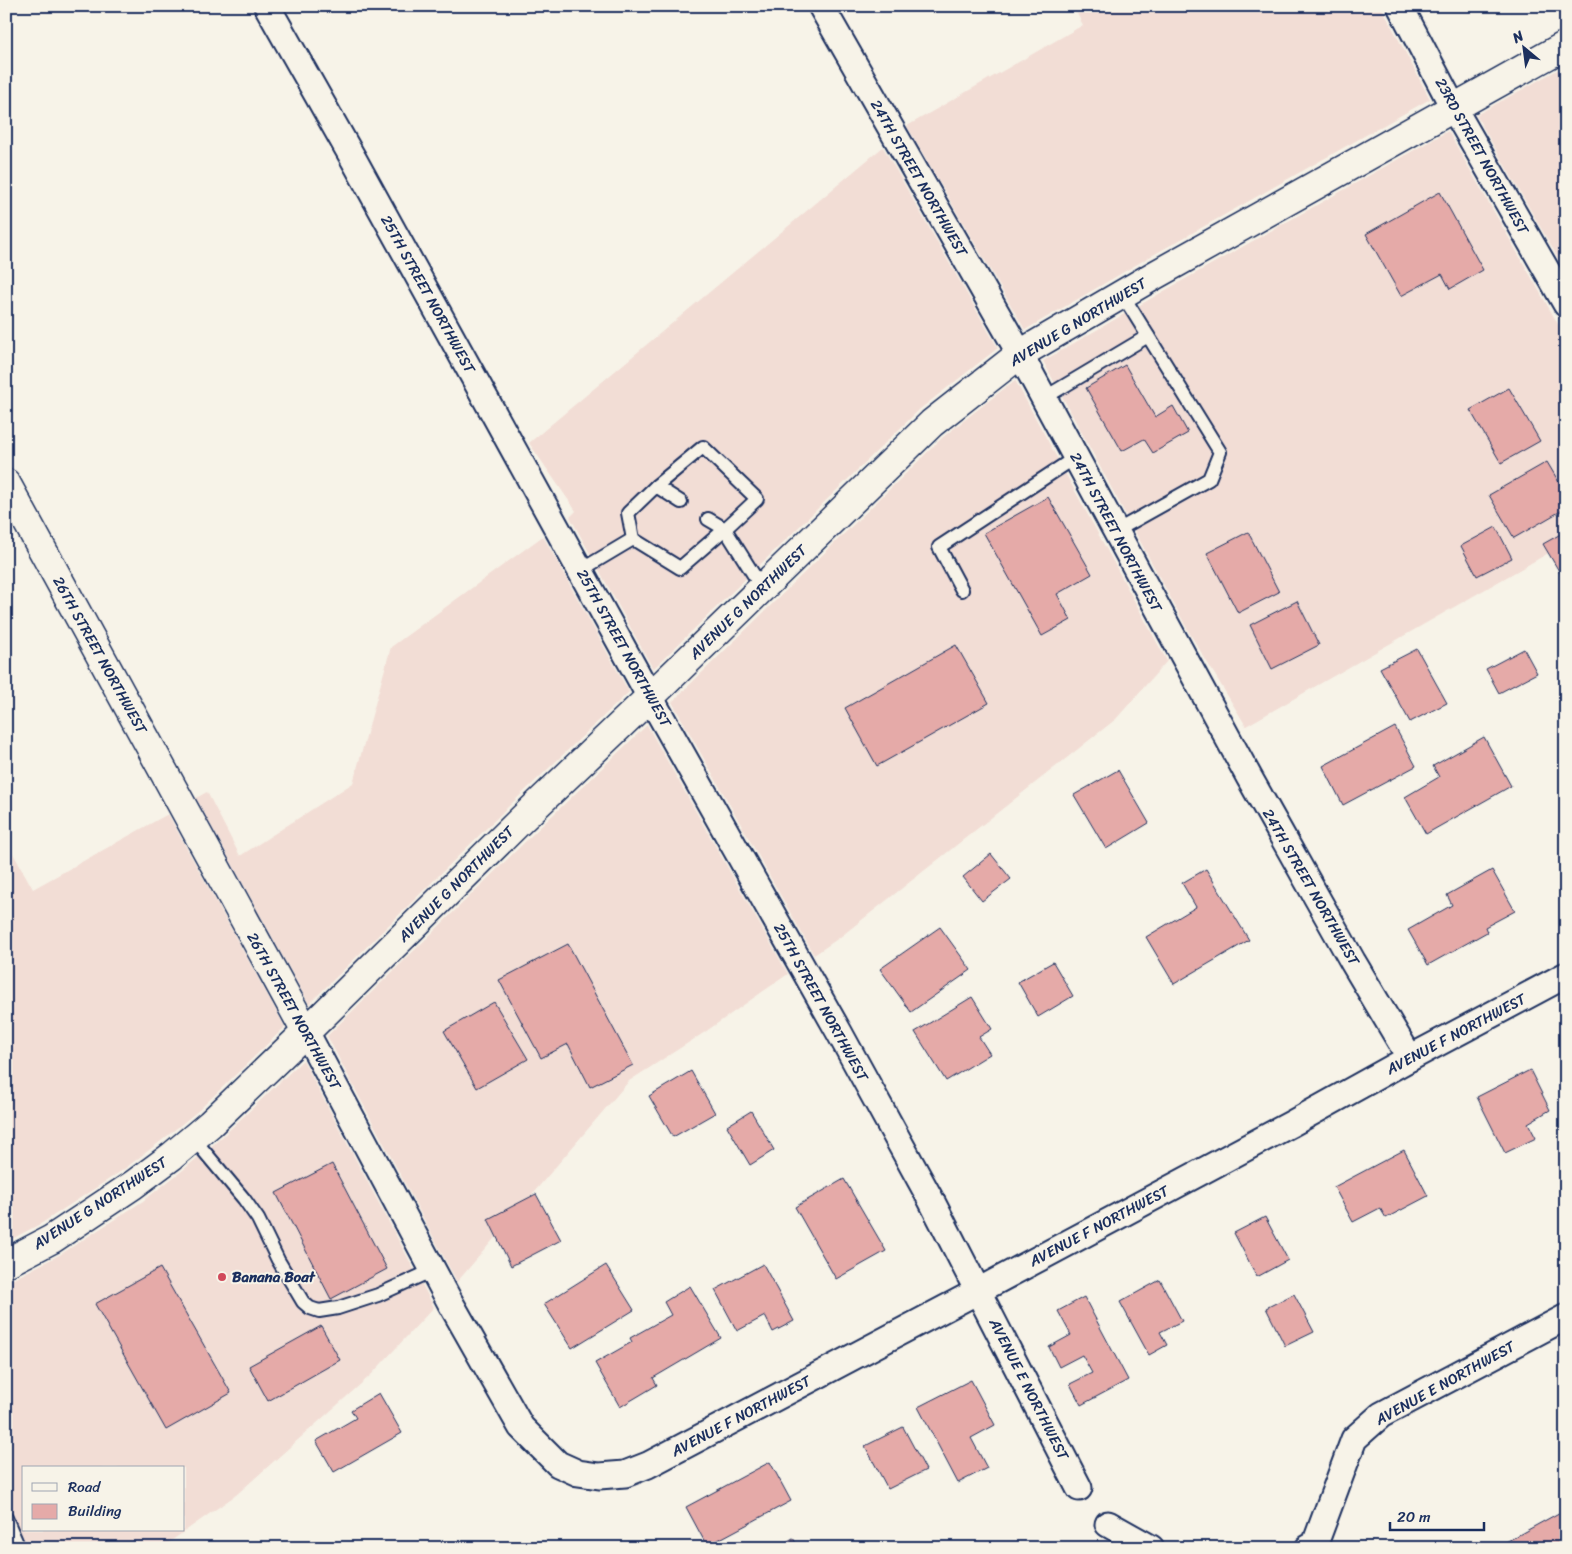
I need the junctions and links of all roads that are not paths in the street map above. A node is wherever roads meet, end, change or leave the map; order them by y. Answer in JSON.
{"nodes":[{"id":1,"x":267,"y":6,"type":"edge"},
{"id":2,"x":821,"y":6,"type":"edge"},
{"id":3,"x":1400,"y":6,"type":"edge"},
{"id":4,"x":1566,"y":45,"type":"edge"},
{"id":5,"x":1453,"y":107,"type":"junction"},
{"id":6,"x":1122,"y":294,"type":"junction"},
{"id":7,"x":1566,"y":304,"type":"edge"},
{"id":8,"x":1148,"y":336,"type":"junction"},
{"id":9,"x":1020,"y":354,"type":"junction"},
{"id":10,"x":1044,"y":398,"type":"junction"},
{"id":11,"x":1076,"y":458,"type":"junction"},
{"id":12,"x":6,"y":483,"type":"edge"},
{"id":13,"x":656,"y":486,"type":"junction"},
{"id":14,"x":681,"y":502,"type":"dead end"},
{"id":15,"x":708,"y":519,"type":"dead end"},
{"id":16,"x":724,"y":529,"type":"junction"},
{"id":17,"x":1116,"y":531,"type":"junction"},
{"id":18,"x":633,"y":539,"type":"junction"},
{"id":19,"x":581,"y":570,"type":"junction"},
{"id":20,"x":762,"y":588,"type":"junction"},
{"id":21,"x":962,"y":590,"type":"dead end"},
{"id":22,"x":650,"y":697,"type":"junction"},
{"id":23,"x":1566,"y":975,"type":"edge"},
{"id":24,"x":306,"y":1032,"type":"junction"},
{"id":25,"x":1410,"y":1058,"type":"junction"},
{"id":26,"x":193,"y":1138,"type":"junction"},
{"id":27,"x":6,"y":1263,"type":"edge"},
{"id":28,"x":432,"y":1270,"type":"junction"},
{"id":29,"x":978,"y":1291,"type":"junction"},
{"id":30,"x":1566,"y":1317,"type":"edge"},
{"id":31,"x":630,"y":1472,"type":"joint"},
{"id":32,"x":1079,"y":1488,"type":"dead end"},
{"id":33,"x":6,"y":1518,"type":"edge"},
{"id":34,"x":1108,"y":1524,"type":"dead end"},
{"id":35,"x":19,"y":1548,"type":"edge"},
{"id":36,"x":1151,"y":1548,"type":"edge"},
{"id":37,"x":1308,"y":1548,"type":"edge"}],
"edges":[{"from":1,"to":19,"type":"street","name":"25TH STREET NORTHWEST"},
{"from":2,"to":9,"type":"street","name":"24TH STREET NORTHWEST"},
{"from":3,"to":5,"type":"street","name":"23RD STREET NORTHWEST"},
{"from":4,"to":5,"type":"main road","name":"AVENUE G NORTHWEST"},
{"from":5,"to":6,"type":"main road","name":"AVENUE G NORTHWEST"},
{"from":5,"to":7,"type":"street","name":"23RD STREET NORTHWEST"},
{"from":6,"to":8,"type":"lane"},
{"from":6,"to":9,"type":"main road","name":"AVENUE G NORTHWEST"},
{"from":8,"to":10,"type":"lane"},
{"from":8,"to":17,"type":"lane"},
{"from":9,"to":10,"type":"street","name":"24TH STREET NORTHWEST"},
{"from":9,"to":20,"type":"main road","name":"AVENUE G NORTHWEST"},
{"from":10,"to":11,"type":"street","name":"24TH STREET NORTHWEST"},
{"from":11,"to":17,"type":"street","name":"24TH STREET NORTHWEST"},
{"from":11,"to":21,"type":"lane"},
{"from":12,"to":24,"type":"main road","name":"26TH STREET NORTHWEST"},
{"from":13,"to":14,"type":"lane"},
{"from":13,"to":16,"type":"lane"},
{"from":13,"to":18,"type":"lane"},
{"from":15,"to":16,"type":"lane"},
{"from":16,"to":18,"type":"lane"},
{"from":16,"to":20,"type":"lane"},
{"from":17,"to":25,"type":"street","name":"24TH STREET NORTHWEST"},
{"from":18,"to":19,"type":"lane"},
{"from":19,"to":22,"type":"street","name":"25TH STREET NORTHWEST"},
{"from":20,"to":22,"type":"main road","name":"AVENUE G NORTHWEST"},
{"from":22,"to":24,"type":"main road","name":"AVENUE G NORTHWEST"},
{"from":22,"to":29,"type":"street","name":"25TH STREET NORTHWEST"},
{"from":23,"to":25,"type":"street","name":"AVENUE F NORTHWEST"},
{"from":24,"to":26,"type":"main road","name":"AVENUE G NORTHWEST"},
{"from":24,"to":28,"type":"street","name":"26TH STREET NORTHWEST"},
{"from":25,"to":29,"type":"street","name":"AVENUE F NORTHWEST"},
{"from":26,"to":27,"type":"main road","name":"AVENUE G NORTHWEST"},
{"from":26,"to":28,"type":"lane"},
{"from":28,"to":31,"type":"street","name":"26TH STREET NORTHWEST"},
{"from":29,"to":31,"type":"street","name":"AVENUE F NORTHWEST"},
{"from":29,"to":32,"type":"street","name":"AVENUE E NORTHWEST"},
{"from":30,"to":37,"type":"street","name":"AVENUE E NORTHWEST"},
{"from":33,"to":35,"type":"lane"},
{"from":34,"to":36,"type":"street"}]}
